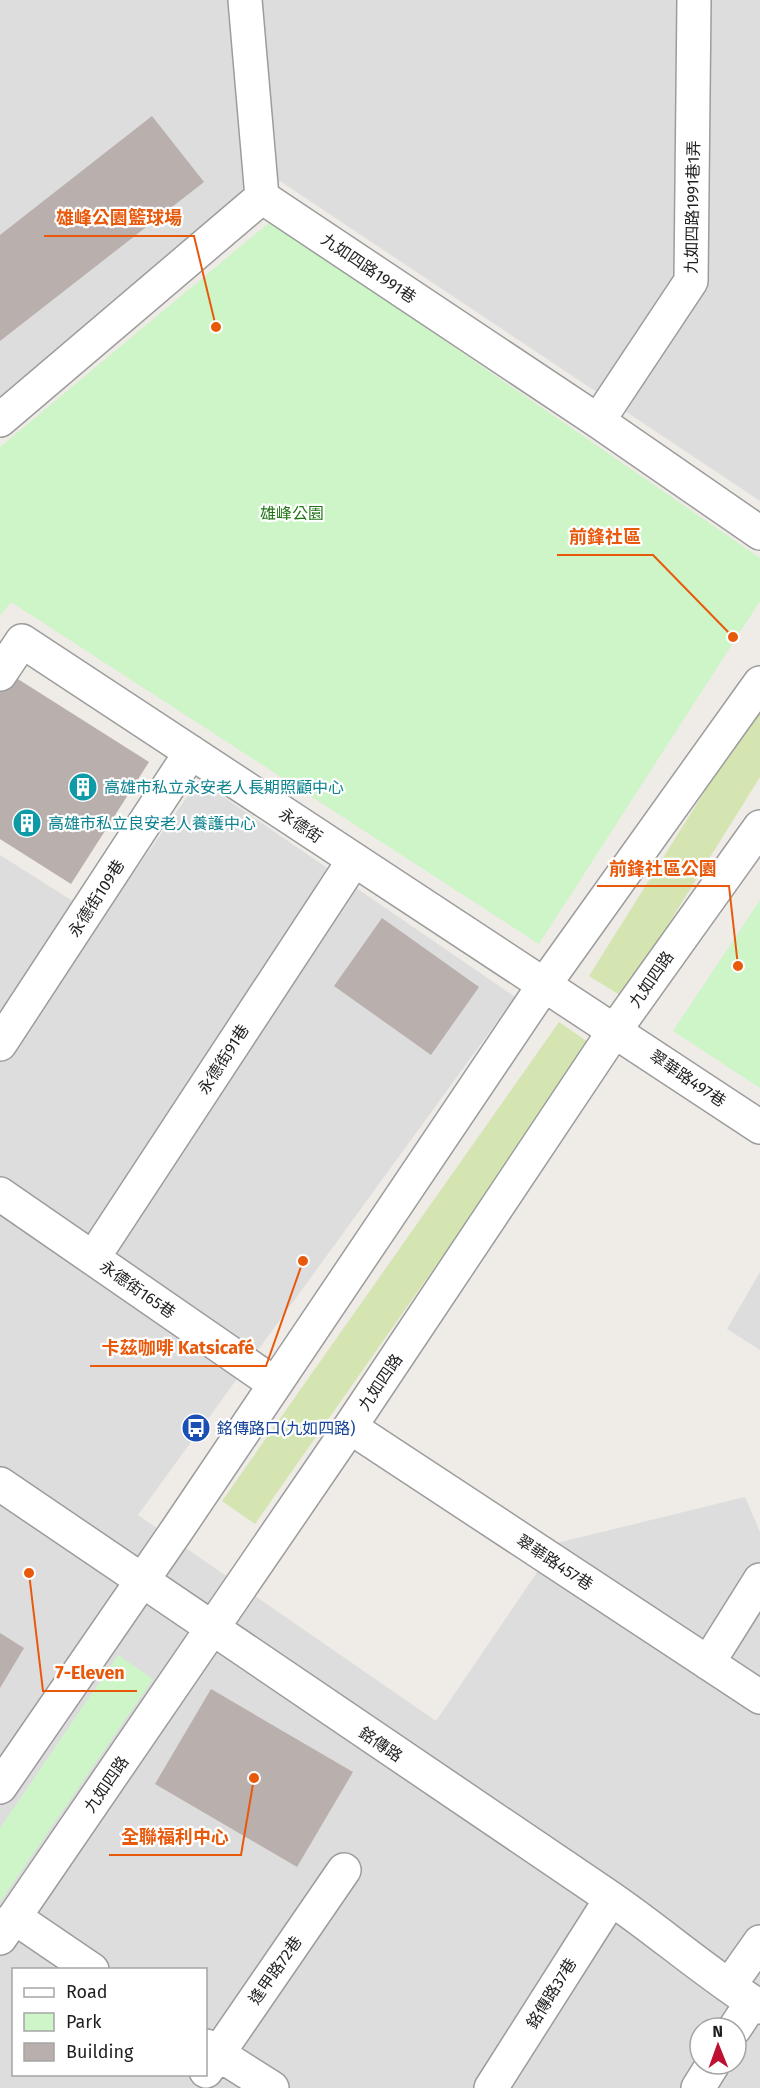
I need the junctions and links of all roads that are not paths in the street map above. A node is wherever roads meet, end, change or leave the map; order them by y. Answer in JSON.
{"nodes":[{"id":1,"x":245,"y":0,"type":"edge"},
{"id":2,"x":694,"y":0,"type":"edge"},
{"id":3,"x":262,"y":197,"type":"junction"},
{"id":4,"x":0,"y":420,"type":"edge"},
{"id":5,"x":598,"y":421,"type":"junction"},
{"id":6,"x":760,"y":533,"type":"edge"},
{"id":7,"x":0,"y":674,"type":"edge"},
{"id":8,"x":760,"y":683,"type":"edge"},
{"id":9,"x":191,"y":752,"type":"junction"},
{"id":10,"x":760,"y":827,"type":"edge"},
{"id":11,"x":354,"y":860,"type":"junction"},
{"id":12,"x":544,"y":985,"type":"junction"},
{"id":13,"x":615,"y":1030,"type":"junction"},
{"id":14,"x":0,"y":1044,"type":"edge"},
{"id":15,"x":760,"y":1126,"type":"edge"},
{"id":16,"x":4,"y":1205,"type":"edge"},
{"id":17,"x":93,"y":1258,"type":"junction"},
{"id":18,"x":275,"y":1384,"type":"junction"},
{"id":19,"x":350,"y":1427,"type":"junction"},
{"id":20,"x":0,"y":1484,"type":"edge"},
{"id":21,"x":760,"y":1580,"type":"edge"},
{"id":22,"x":140,"y":1581,"type":"junction"},
{"id":23,"x":211,"y":1629,"type":"junction"},
{"id":24,"x":708,"y":1664,"type":"junction"},
{"id":25,"x":760,"y":1697,"type":"edge"},
{"id":26,"x":0,"y":1787,"type":"edge"},
{"id":27,"x":344,"y":1870,"type":"dead end"},
{"id":28,"x":611,"y":1899,"type":"junction"},
{"id":29,"x":7,"y":1927,"type":"edge"},
{"id":30,"x":760,"y":1942,"type":"edge"},
{"id":31,"x":88,"y":1968,"type":"edge"},
{"id":32,"x":744,"y":2006,"type":"edge"},
{"id":33,"x":208,"y":2062,"type":"edge"},
{"id":34,"x":272,"y":2088,"type":"edge"},
{"id":35,"x":491,"y":2088,"type":"edge"}],
"edges":[{"from":1,"to":3,"type":"street"},
{"from":2,"to":5,"type":"street","name":"九如四路1991巷1弄"},
{"from":3,"to":4,"type":"street"},
{"from":3,"to":5,"type":"street","name":"九如四路1991巷"},
{"from":5,"to":6,"type":"street","name":"九如四路1991巷"},
{"from":7,"to":9,"type":"street","name":"永德街"},
{"from":8,"to":12,"type":"street"},
{"from":9,"to":11,"type":"street","name":"永德街"},
{"from":9,"to":14,"type":"street","name":"永德街109巷"},
{"from":10,"to":13,"type":"street","name":"九如四路"},
{"from":11,"to":12,"type":"street","name":"永德街"},
{"from":11,"to":17,"type":"street","name":"永德街91巷"},
{"from":12,"to":13,"type":"street","name":"永德街"},
{"from":12,"to":18,"type":"street"},
{"from":13,"to":15,"type":"street","name":"翠華路497巷"},
{"from":13,"to":19,"type":"street","name":"九如四路"},
{"from":16,"to":17,"type":"street","name":"永德街165巷"},
{"from":17,"to":18,"type":"street","name":"永德街165巷"},
{"from":18,"to":22,"type":"street"},
{"from":19,"to":23,"type":"street","name":"九如四路"},
{"from":19,"to":24,"type":"street","name":"翠華路457巷"},
{"from":20,"to":22,"type":"street","name":"銘傳路"},
{"from":21,"to":24,"type":"street"},
{"from":22,"to":23,"type":"street","name":"銘傳路"},
{"from":22,"to":26,"type":"street"},
{"from":23,"to":28,"type":"street","name":"銘傳路"},
{"from":23,"to":29,"type":"street","name":"九如四路"},
{"from":24,"to":25,"type":"street","name":"翠華路457巷"},
{"from":27,"to":33,"type":"street","name":"逢甲路72巷"},
{"from":28,"to":32,"type":"street","name":"銘傳路"},
{"from":28,"to":35,"type":"street","name":"銘傳路37巷"},
{"from":29,"to":31,"type":"street"},
{"from":30,"to":32,"type":"street"},
{"from":33,"to":34,"type":"street"}]}
